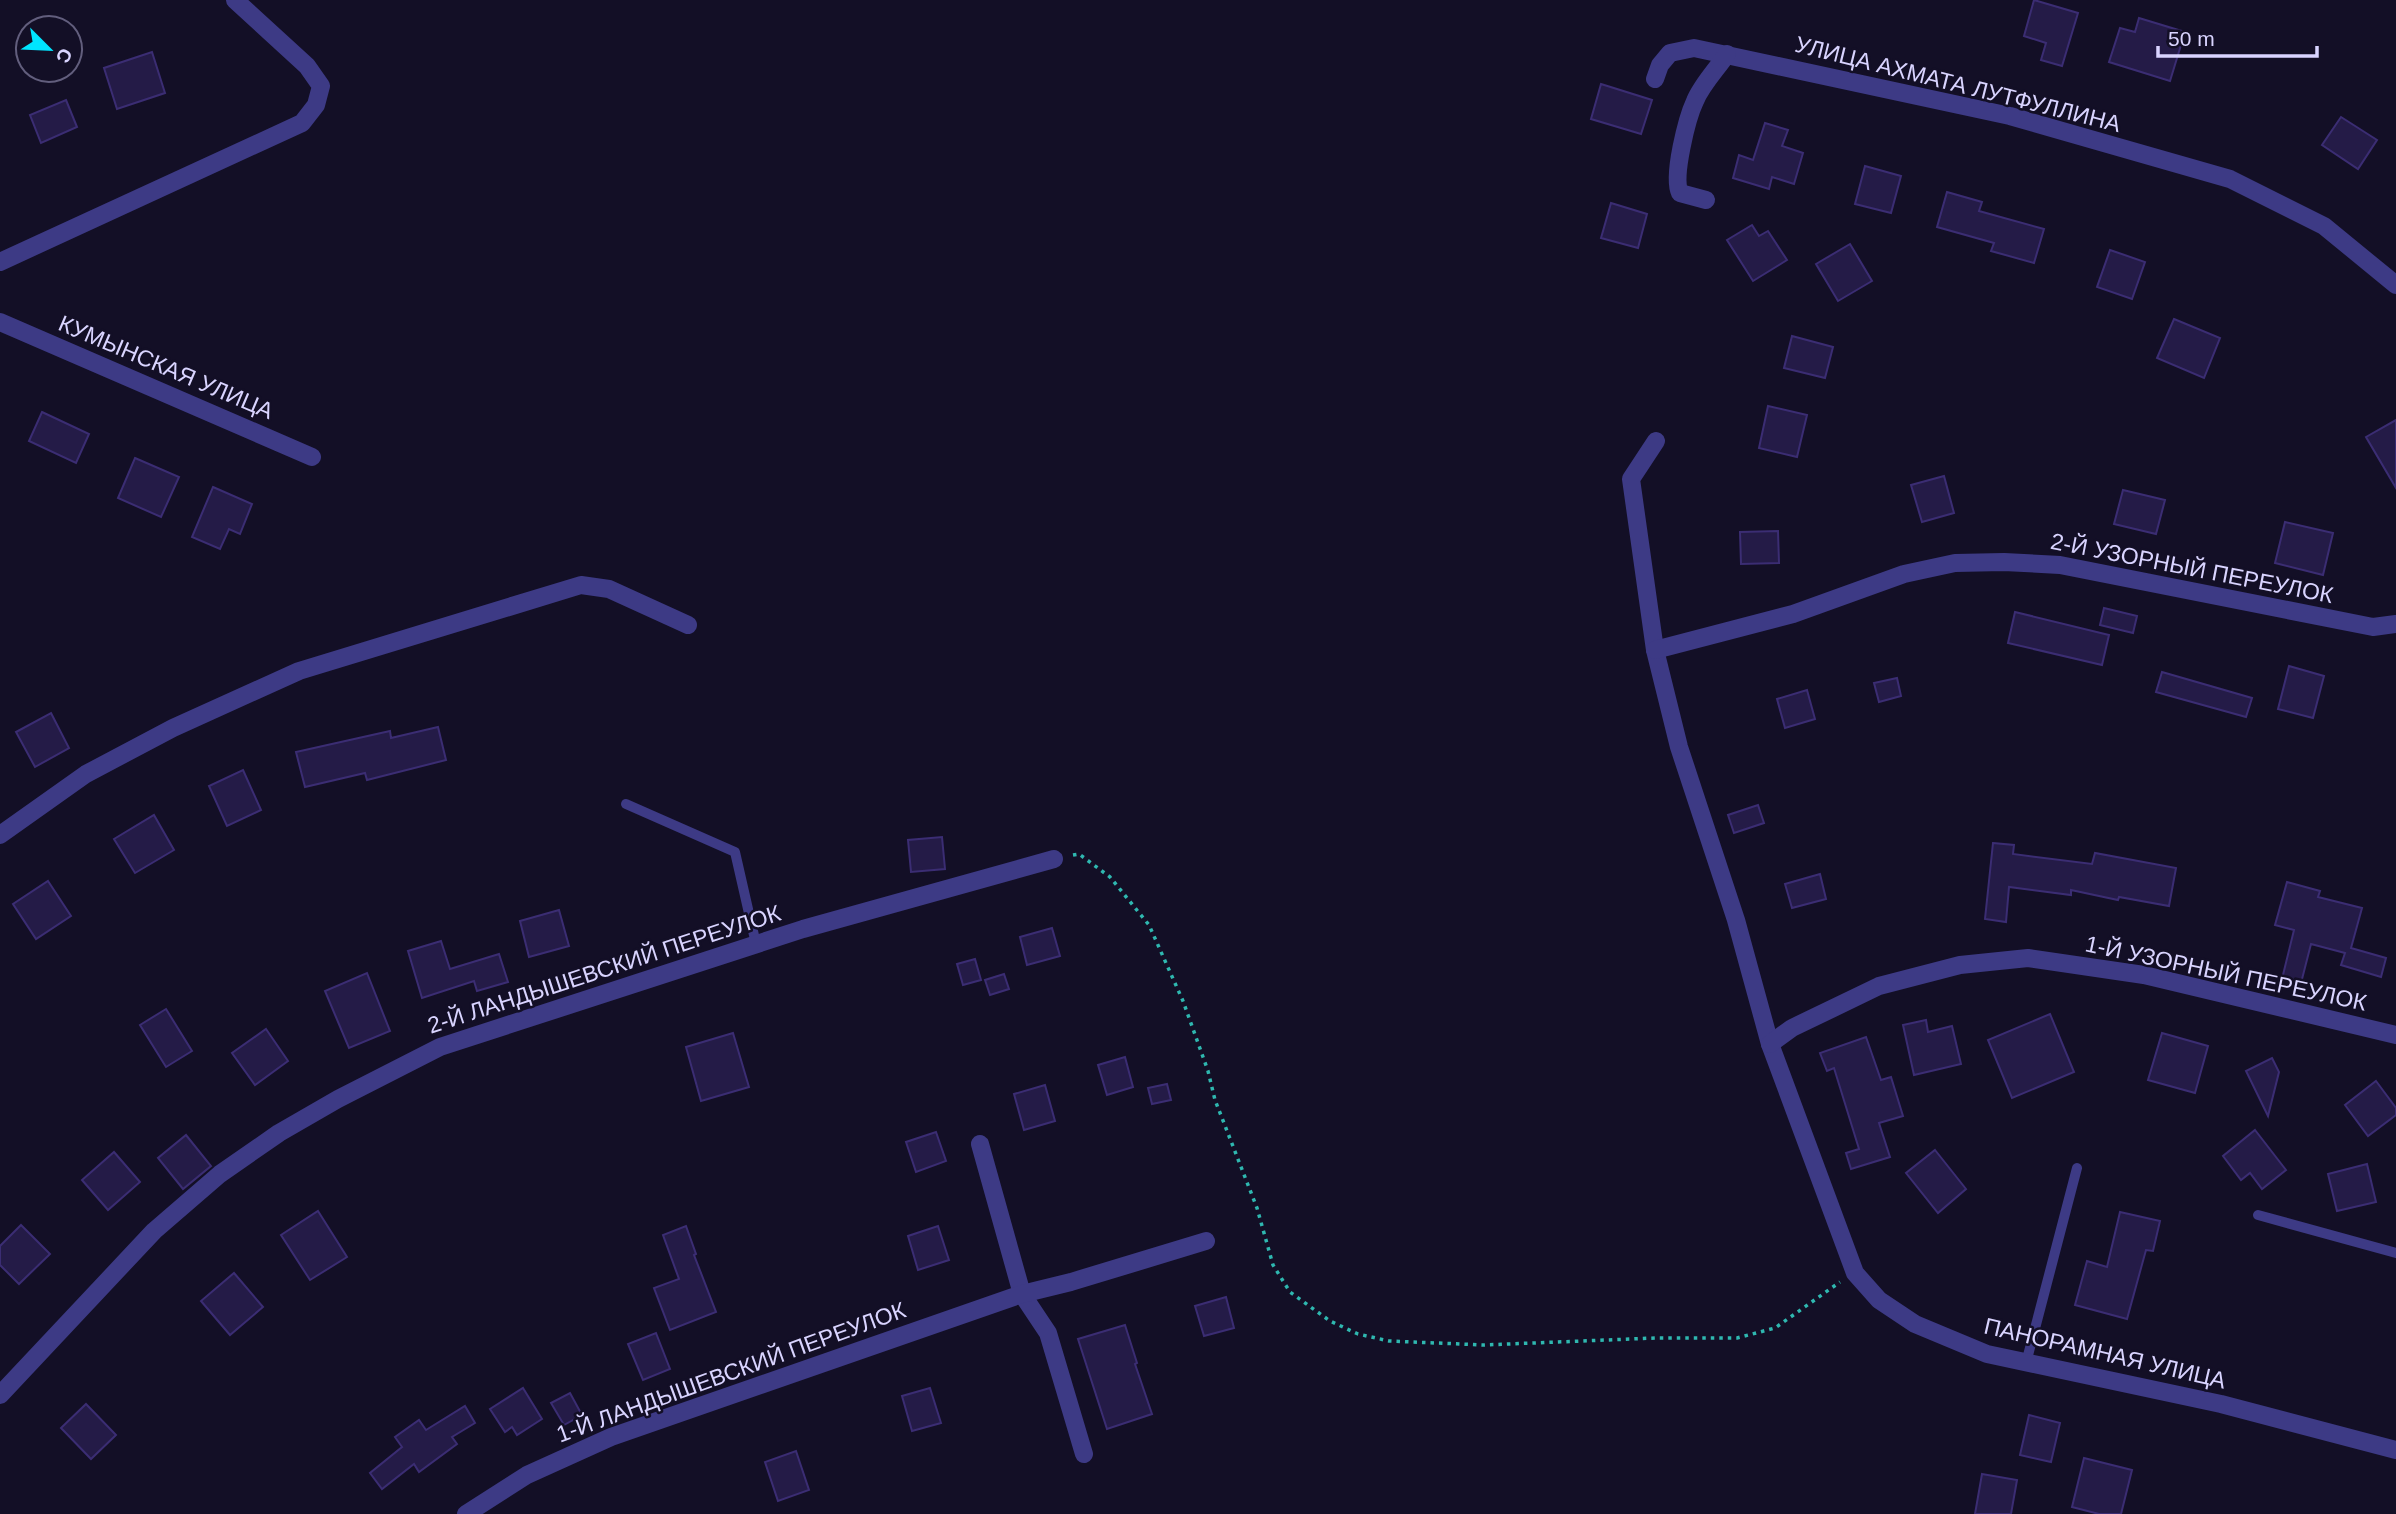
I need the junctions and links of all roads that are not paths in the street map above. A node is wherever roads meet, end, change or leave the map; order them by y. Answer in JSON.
{"nodes":[{"id":1,"x":236,"y":0,"type":"edge"},
{"id":2,"x":1727,"y":54,"type":"junction"},
{"id":3,"x":1655,"y":79,"type":"dead end"},
{"id":4,"x":1706,"y":200,"type":"dead end"},
{"id":5,"x":0,"y":262,"type":"edge"},
{"id":6,"x":2396,"y":285,"type":"edge"},
{"id":7,"x":0,"y":322,"type":"edge"},
{"id":8,"x":1656,"y":441,"type":"dead end"},
{"id":9,"x":312,"y":457,"type":"dead end"},
{"id":10,"x":2396,"y":624,"type":"edge"},
{"id":11,"x":688,"y":625,"type":"dead end"},
{"id":12,"x":1655,"y":650,"type":"junction"},
{"id":13,"x":626,"y":804,"type":"dead end"},
{"id":14,"x":0,"y":835,"type":"edge"},
{"id":15,"x":1054,"y":859,"type":"road end"},
{"id":16,"x":756,"y":944,"type":"junction"},
{"id":17,"x":2396,"y":1035,"type":"edge"},
{"id":18,"x":1770,"y":1044,"type":"junction"},
{"id":19,"x":980,"y":1144,"type":"dead end"},
{"id":20,"x":2077,"y":1168,"type":"dead end"},
{"id":21,"x":2258,"y":1215,"type":"dead end"},
{"id":22,"x":1206,"y":1241,"type":"dead end"},
{"id":23,"x":2396,"y":1253,"type":"edge"},
{"id":24,"x":1023,"y":1294,"type":"junction"},
{"id":25,"x":2026,"y":1363,"type":"junction"},
{"id":26,"x":0,"y":1395,"type":"edge"},
{"id":27,"x":2396,"y":1450,"type":"edge"},
{"id":28,"x":1083,"y":1454,"type":"dead end"},
{"id":29,"x":466,"y":1514,"type":"edge"}],
"edges":[{"from":1,"to":5,"type":"street"},
{"from":2,"to":3,"type":"street","name":"УЛИЦА АХМАТА ЛУТФУЛЛИНА"},
{"from":2,"to":4,"type":"street"},
{"from":2,"to":6,"type":"street","name":"УЛИЦА АХМАТА ЛУТФУЛЛИНА"},
{"from":7,"to":9,"type":"street","name":"КУМЫНСКАЯ УЛИЦА"},
{"from":8,"to":12,"type":"street","name":"ПАНОРАМНАЯ УЛИЦА"},
{"from":10,"to":12,"type":"street","name":"2-Й УЗОРНЫЙ ПЕРЕУЛОК"},
{"from":11,"to":14,"type":"street"},
{"from":12,"to":18,"type":"street","name":"ПАНОРАМНАЯ УЛИЦА"},
{"from":13,"to":16,"type":"lane"},
{"from":15,"to":16,"type":"street","name":"2-Й ЛАНДЫШЕВСКИЙ ПЕРЕУЛОК"},
{"from":16,"to":26,"type":"street","name":"2-Й ЛАНДЫШЕВСКИЙ ПЕРЕУЛОК"},
{"from":17,"to":18,"type":"street","name":"1-Й УЗОРНЫЙ ПЕРЕУЛОК"},
{"from":18,"to":25,"type":"street","name":"ПАНОРАМНАЯ УЛИЦА"},
{"from":19,"to":24,"type":"street"},
{"from":20,"to":25,"type":"lane"},
{"from":21,"to":23,"type":"lane"},
{"from":22,"to":24,"type":"street","name":"1-Й ЛАНДЫШЕВСКИЙ ПЕРЕУЛОК"},
{"from":24,"to":28,"type":"street"},
{"from":24,"to":29,"type":"street","name":"1-Й ЛАНДЫШЕВСКИЙ ПЕРЕУЛОК"},
{"from":25,"to":27,"type":"street","name":"ПАНОРАМНАЯ УЛИЦА"}]}
